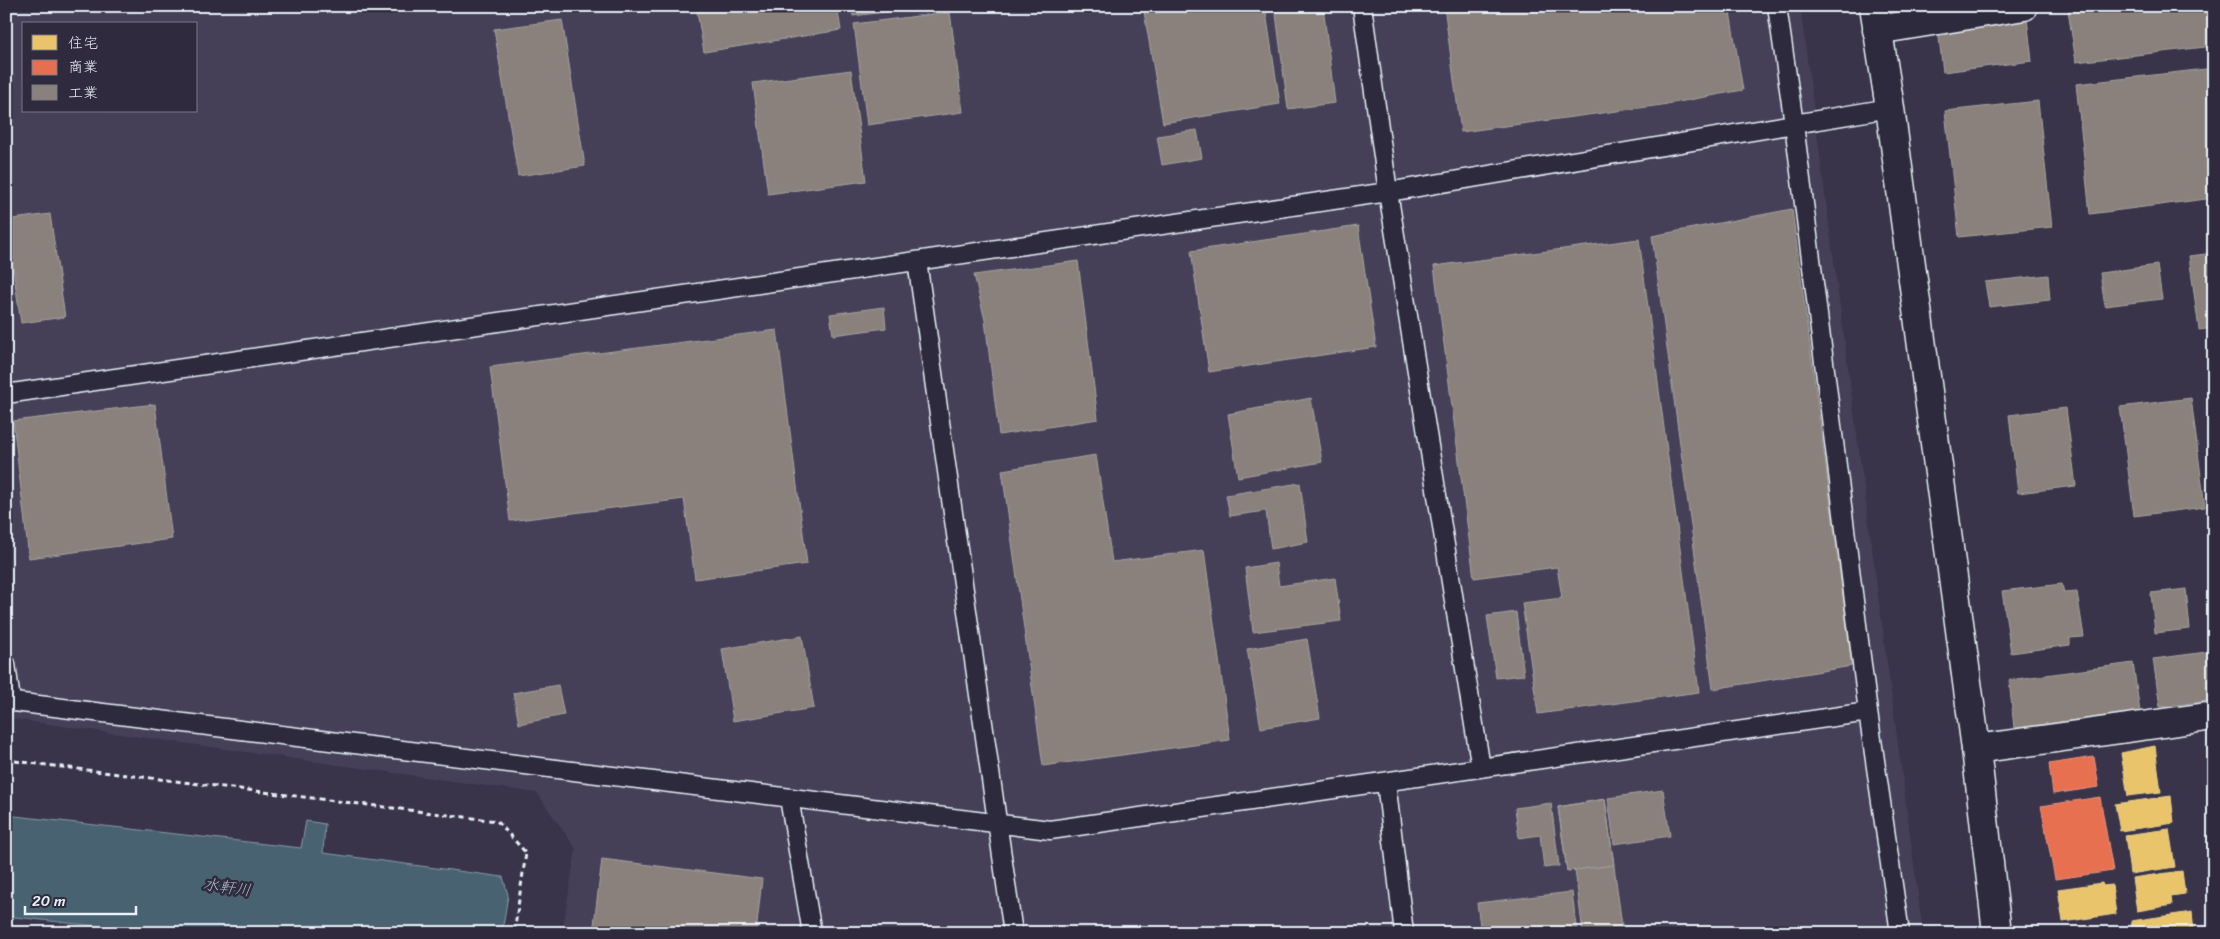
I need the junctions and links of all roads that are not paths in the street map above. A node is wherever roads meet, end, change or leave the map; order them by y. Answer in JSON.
{"nodes":[{"id":1,"x":1362,"y":6,"type":"edge"},
{"id":2,"x":1777,"y":6,"type":"edge"},
{"id":3,"x":2024,"y":6,"type":"edge"},
{"id":4,"x":1875,"y":18,"type":"edge"},
{"id":5,"x":1890,"y":108,"type":"junction"},
{"id":6,"x":1794,"y":124,"type":"junction"},
{"id":7,"x":1388,"y":192,"type":"junction"},
{"id":8,"x":917,"y":261,"type":"junction"},
{"id":9,"x":6,"y":394,"type":"edge"},
{"id":10,"x":6,"y":664,"type":"edge"},
{"id":11,"x":9,"y":701,"type":"edge"},
{"id":12,"x":1868,"y":712,"type":"junction"},
{"id":13,"x":2214,"y":716,"type":"edge"},
{"id":14,"x":1976,"y":750,"type":"junction"},
{"id":15,"x":1481,"y":768,"type":"junction"},
{"id":16,"x":1386,"y":782,"type":"junction"},
{"id":17,"x":789,"y":798,"type":"junction"},
{"id":18,"x":999,"y":824,"type":"junction"},
{"id":19,"x":812,"y":933,"type":"edge"},
{"id":20,"x":1013,"y":933,"type":"edge"},
{"id":21,"x":1404,"y":933,"type":"edge"},
{"id":22,"x":1900,"y":933,"type":"edge"},
{"id":23,"x":1997,"y":933,"type":"edge"}],
"edges":[{"from":1,"to":7,"type":"lane"},
{"from":2,"to":6,"type":"lane"},
{"from":3,"to":4,"type":"street"},
{"from":4,"to":5,"type":"street"},
{"from":5,"to":6,"type":"lane"},
{"from":5,"to":14,"type":"street"},
{"from":6,"to":7,"type":"lane"},
{"from":6,"to":12,"type":"lane"},
{"from":7,"to":8,"type":"lane"},
{"from":7,"to":15,"type":"lane"},
{"from":8,"to":9,"type":"lane"},
{"from":8,"to":18,"type":"lane"},
{"from":10,"to":11,"type":"lane"},
{"from":11,"to":17,"type":"lane"},
{"from":12,"to":15,"type":"lane"},
{"from":12,"to":22,"type":"lane"},
{"from":13,"to":14,"type":"street"},
{"from":14,"to":23,"type":"street"},
{"from":15,"to":16,"type":"lane"},
{"from":16,"to":18,"type":"lane"},
{"from":16,"to":21,"type":"lane"},
{"from":17,"to":18,"type":"lane"},
{"from":17,"to":19,"type":"lane"},
{"from":18,"to":20,"type":"lane"}]}
